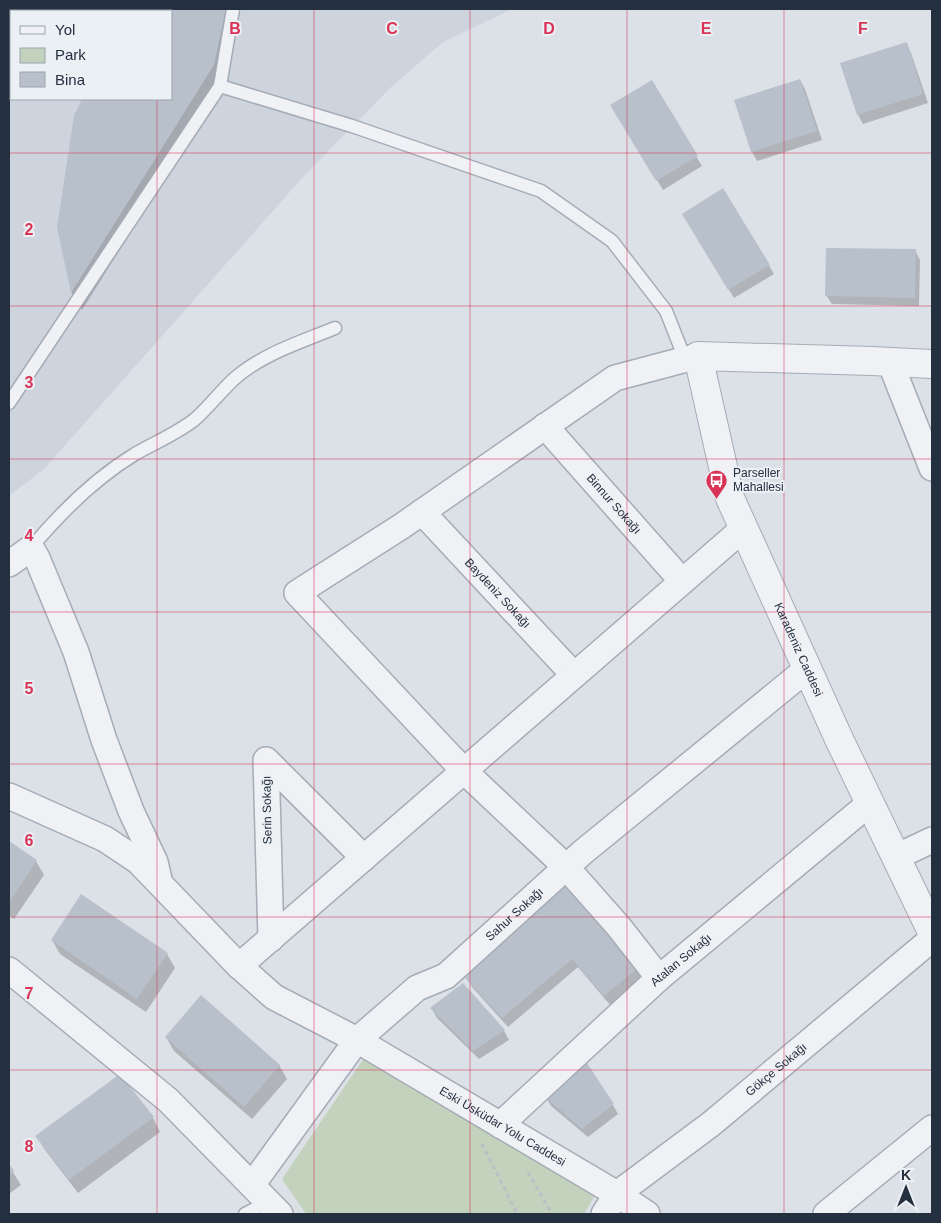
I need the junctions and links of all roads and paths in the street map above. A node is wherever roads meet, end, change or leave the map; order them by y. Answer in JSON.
{"nodes":[{"id":1,"x":233,"y":9,"type":"edge"},
{"id":2,"x":220,"y":86,"type":"junction"},
{"id":3,"x":335,"y":328,"type":"dead end"},
{"id":4,"x":692,"y":357,"type":"junction"},
{"id":5,"x":890,"y":362,"type":"junction"},
{"id":6,"x":932,"y":364,"type":"edge"},
{"id":7,"x":9,"y":402,"type":"edge"},
{"id":8,"x":545,"y":426,"type":"junction"},
{"id":9,"x":932,"y":468,"type":"edge"},
{"id":10,"x":422,"y":512,"type":"junction"},
{"id":11,"x":744,"y":528,"type":"junction"},
{"id":12,"x":31,"y":548,"type":"junction"},
{"id":13,"x":9,"y":564,"type":"edge"},
{"id":14,"x":682,"y":581,"type":"junction"},
{"id":15,"x":807,"y":669,"type":"junction"},
{"id":16,"x":574,"y":675,"type":"junction"},
{"id":17,"x":464,"y":772,"type":"junction"},
{"id":18,"x":9,"y":796,"type":"edge"},
{"id":19,"x":870,"y":803,"type":"junction"},
{"id":20,"x":932,"y":840,"type":"edge"},
{"id":21,"x":896,"y":857,"type":"junction"},
{"id":22,"x":364,"y":858,"type":"junction"},
{"id":23,"x":566,"y":868,"type":"junction"},
{"id":24,"x":161,"y":885,"type":"junction"},
{"id":25,"x":932,"y":932,"type":"edge"},
{"id":26,"x":271,"y":939,"type":"junction"},
{"id":27,"x":932,"y":939,"type":"edge"},
{"id":28,"x":239,"y":966,"type":"junction"},
{"id":29,"x":9,"y":970,"type":"edge"},
{"id":30,"x":659,"y":978,"type":"junction"},
{"id":31,"x":357,"y":1040,"type":"junction"},
{"id":32,"x":500,"y":1124,"type":"junction"},
{"id":33,"x":932,"y":1128,"type":"edge"},
{"id":34,"x":479,"y":1138,"type":"dead end"},
{"id":35,"x":266,"y":1201,"type":"edge"},
{"id":36,"x":610,"y":1204,"type":"edge"},
{"id":37,"x":517,"y":1213,"type":"dead end"},
{"id":38,"x":245,"y":1214,"type":"edge"},
{"id":39,"x":648,"y":1214,"type":"edge"},
{"id":40,"x":826,"y":1214,"type":"edge"}],
"edges":[{"from":1,"to":2,"type":"lane"},
{"from":2,"to":4,"type":"lane"},
{"from":2,"to":7,"type":"lane"},
{"from":3,"to":12,"type":"lane"},
{"from":4,"to":5,"type":"street"},
{"from":4,"to":8,"type":"street"},
{"from":4,"to":11,"type":"street","name":"Karadeniz Caddesi"},
{"from":5,"to":6,"type":"street"},
{"from":5,"to":9,"type":"street"},
{"from":8,"to":10,"type":"street"},
{"from":8,"to":14,"type":"street","name":"Binnur Sokağı"},
{"from":10,"to":16,"type":"street","name":"Baydeniz Sokağı"},
{"from":10,"to":17,"type":"street"},
{"from":11,"to":14,"type":"street"},
{"from":11,"to":15,"type":"street","name":"Karadeniz Caddesi"},
{"from":12,"to":13,"type":"street"},
{"from":12,"to":24,"type":"street"},
{"from":14,"to":16,"type":"street"},
{"from":15,"to":19,"type":"street","name":"Karadeniz Caddesi"},
{"from":15,"to":23,"type":"street","name":"Sahur Sokağı"},
{"from":16,"to":17,"type":"street"},
{"from":17,"to":22,"type":"street"},
{"from":17,"to":23,"type":"street"},
{"from":18,"to":24,"type":"street","name":"Eski Üsküdar Yolu Caddesi"},
{"from":19,"to":21,"type":"street","name":"Karadeniz Caddesi"},
{"from":19,"to":30,"type":"street","name":"Atalan Sokağı"},
{"from":20,"to":21,"type":"street"},
{"from":21,"to":25,"type":"street","name":"Karadeniz Caddesi"},
{"from":22,"to":26,"type":"street"},
{"from":22,"to":26,"type":"street","name":"Serin Sokağı"},
{"from":23,"to":30,"type":"street"},
{"from":23,"to":31,"type":"street","name":"Sahur Sokağı"},
{"from":24,"to":28,"type":"street","name":"Eski Üsküdar Yolu Caddesi"},
{"from":26,"to":28,"type":"street"},
{"from":27,"to":36,"type":"street","name":"Gökçe Sokağı"},
{"from":28,"to":31,"type":"street","name":"Eski Üsküdar Yolu Caddesi"},
{"from":29,"to":35,"type":"street"},
{"from":30,"to":32,"type":"street","name":"Atalan Sokağı"},
{"from":31,"to":32,"type":"street","name":"Eski Üsküdar Yolu Caddesi"},
{"from":31,"to":35,"type":"street","name":"Sahur Sokağı"},
{"from":32,"to":36,"type":"street","name":"Eski Üsküdar Yolu Caddesi"},
{"from":33,"to":40,"type":"street"},
{"from":34,"to":37,"type":"path"},
{"from":35,"to":38,"type":"lane"},
{"from":36,"to":39,"type":"street","name":"Eski Üsküdar Yolu Caddesi"}]}
